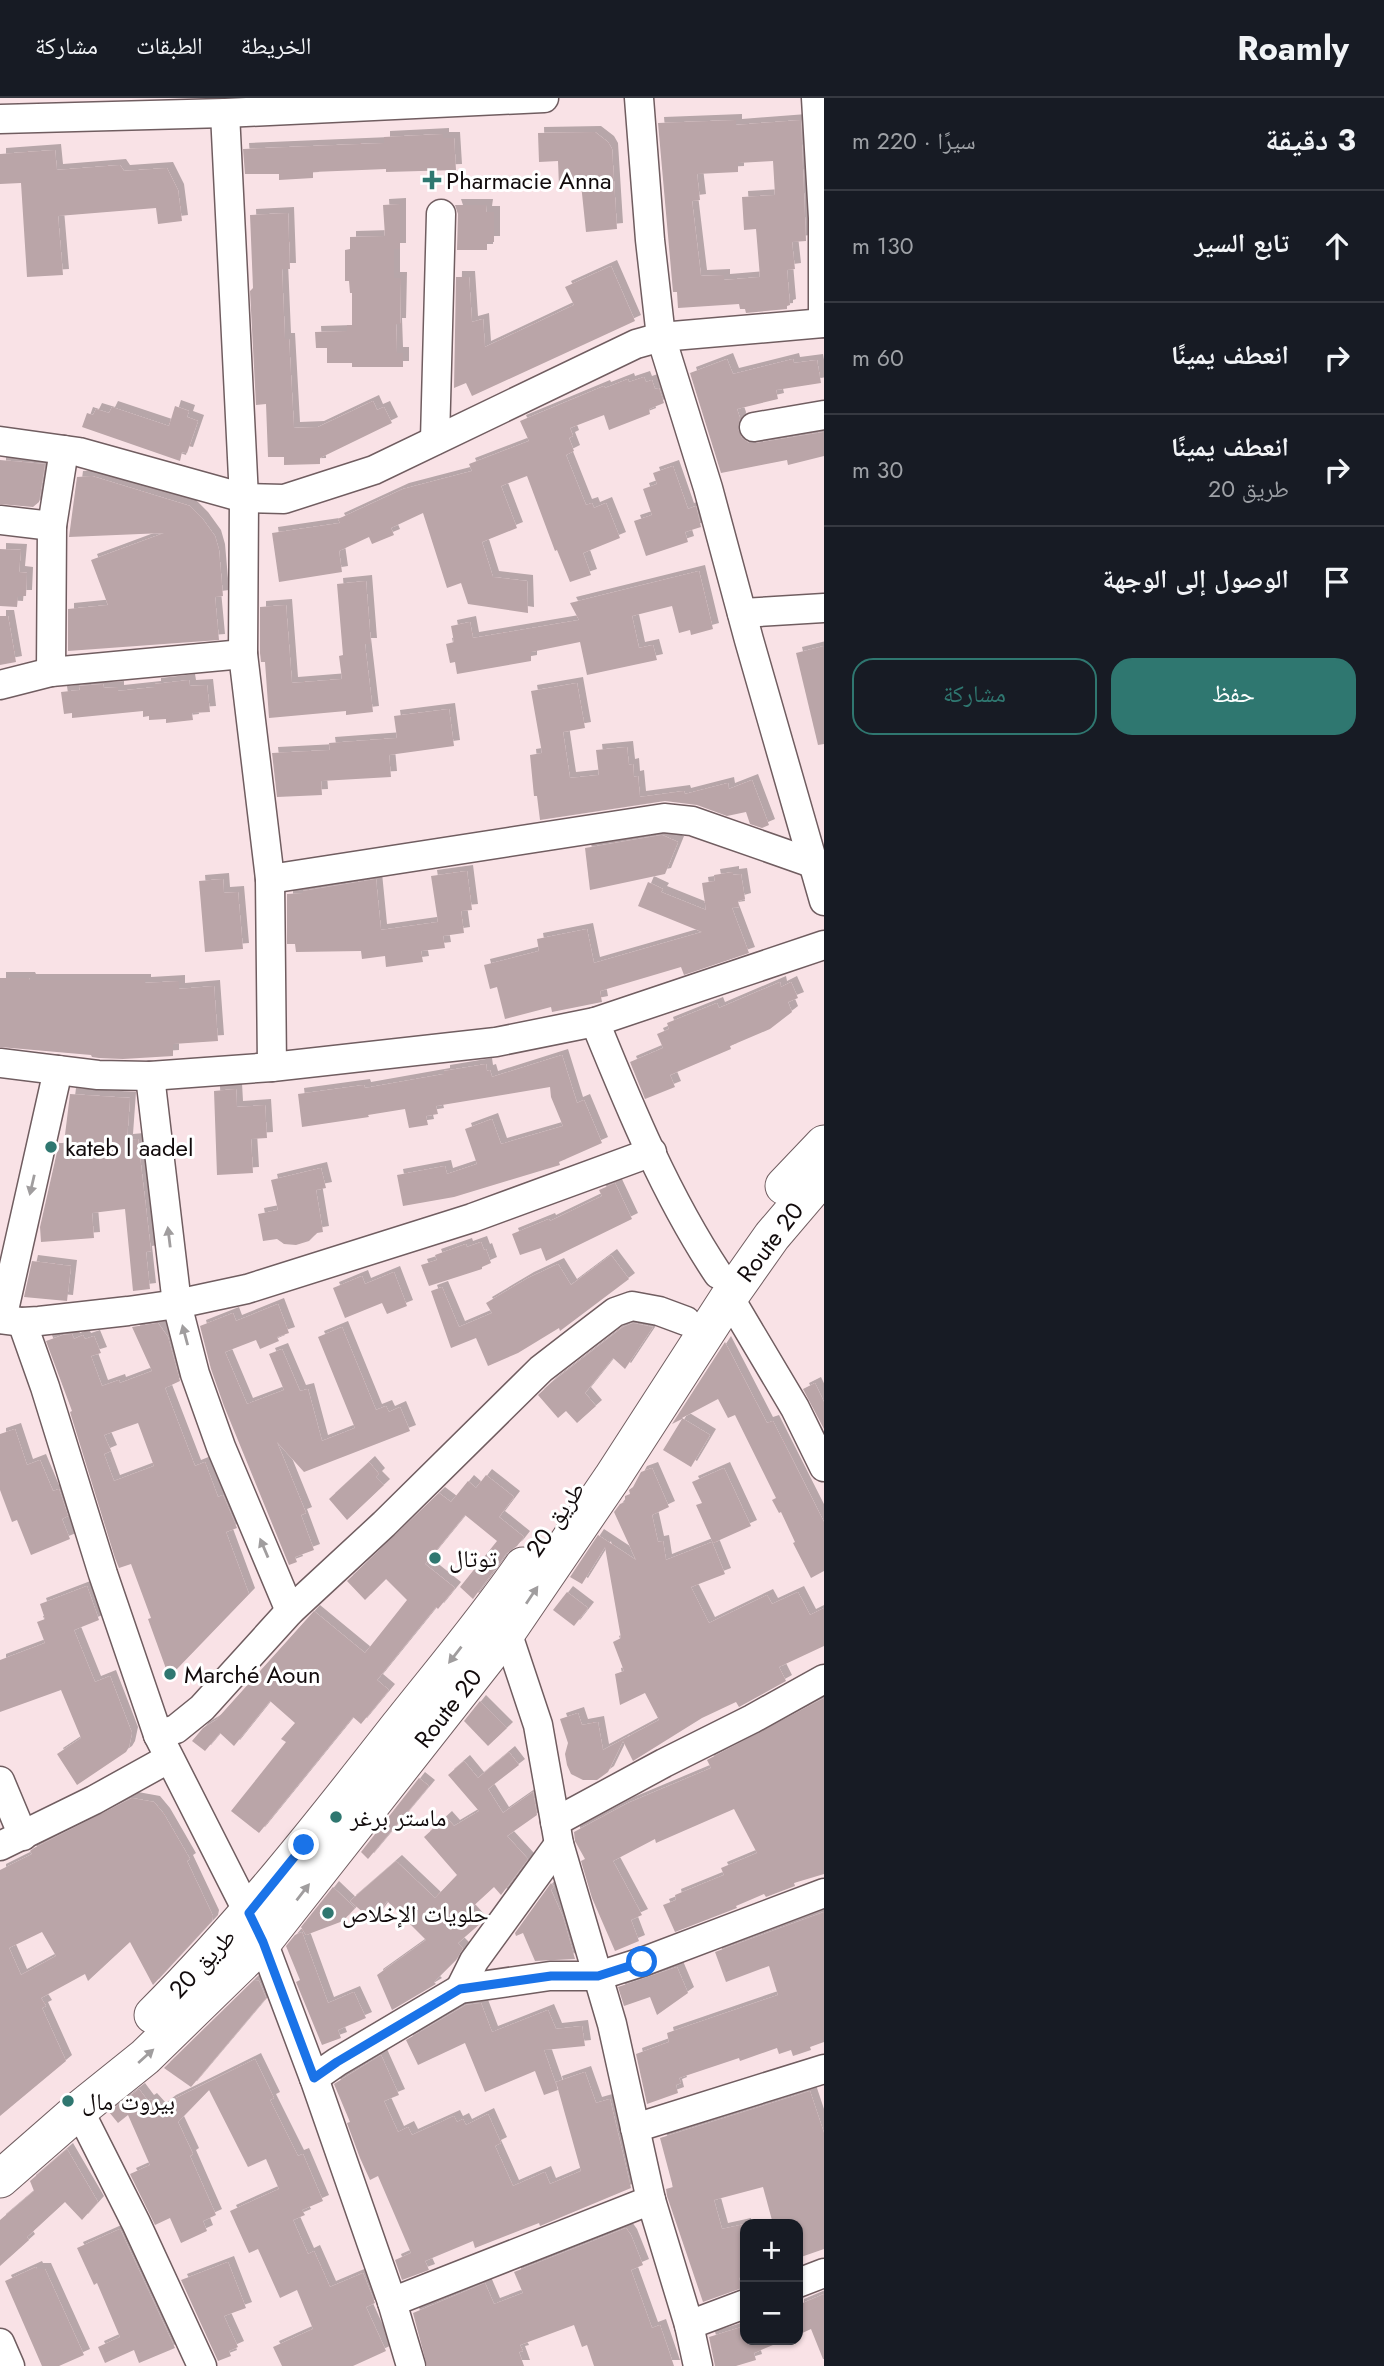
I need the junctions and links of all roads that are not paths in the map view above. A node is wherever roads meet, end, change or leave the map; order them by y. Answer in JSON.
{"nodes":[{"id":1,"x":544,"y":98,"type":"edge"},
{"id":2,"x":639,"y":98,"type":"edge"},
{"id":3,"x":817,"y":98,"type":"edge"},
{"id":4,"x":225,"y":113,"type":"junction"},
{"id":5,"x":0,"y":120,"type":"edge"},
{"id":6,"x":440,"y":214,"type":"dead end"},
{"id":7,"x":824,"y":323,"type":"edge"},
{"id":8,"x":661,"y":337,"type":"junction"},
{"id":9,"x":824,"y":415,"type":"edge"},
{"id":10,"x":754,"y":428,"type":"dead end"},
{"id":11,"x":435,"y":440,"type":"junction"},
{"id":12,"x":0,"y":442,"type":"edge"},
{"id":13,"x":64,"y":450,"type":"junction"},
{"id":14,"x":244,"y":498,"type":"junction"},
{"id":15,"x":0,"y":520,"type":"edge"},
{"id":16,"x":52,"y":526,"type":"junction"},
{"id":17,"x":824,"y":608,"type":"edge"},
{"id":18,"x":742,"y":613,"type":"junction"},
{"id":19,"x":243,"y":654,"type":"junction"},
{"id":20,"x":51,"y":673,"type":"junction"},
{"id":21,"x":0,"y":685,"type":"edge"},
{"id":22,"x":812,"y":863,"type":"junction"},
{"id":23,"x":270,"y":879,"type":"junction"},
{"id":24,"x":824,"y":901,"type":"edge"},
{"id":25,"x":824,"y":945,"type":"edge"},
{"id":26,"x":594,"y":1022,"type":"junction"},
{"id":27,"x":0,"y":1063,"type":"edge"},
{"id":28,"x":272,"y":1067,"type":"junction"},
{"id":29,"x":58,"y":1070,"type":"junction"},
{"id":30,"x":150,"y":1076,"type":"junction"},
{"id":31,"x":824,"y":1144,"type":"edge"},
{"id":32,"x":652,"y":1152,"type":"junction"},
{"id":33,"x":824,"y":1175,"type":"edge"},
{"id":34,"x":723,"y":1285,"type":"junction"},
{"id":35,"x":177,"y":1304,"type":"junction"},
{"id":36,"x":8,"y":1320,"type":"edge"},
{"id":37,"x":686,"y":1321,"type":"junction"},
{"id":38,"x":824,"y":1467,"type":"edge"},
{"id":39,"x":290,"y":1611,"type":"junction"},
{"id":40,"x":508,"y":1632,"type":"junction"},
{"id":41,"x":824,"y":1679,"type":"edge"},
{"id":42,"x":163,"y":1747,"type":"junction"},
{"id":43,"x":0,"y":1782,"type":"edge"},
{"id":44,"x":557,"y":1833,"type":"junction"},
{"id":45,"x":11,"y":1841,"type":"edge"},
{"id":46,"x":824,"y":1894,"type":"edge"},
{"id":47,"x":256,"y":1927,"type":"junction"},
{"id":48,"x":598,"y":1976,"type":"junction"},
{"id":49,"x":460,"y":1989,"type":"junction"},
{"id":50,"x":824,"y":2069,"type":"edge"},
{"id":51,"x":314,"y":2078,"type":"junction"},
{"id":52,"x":79,"y":2110,"type":"junction"},
{"id":53,"x":635,"y":2128,"type":"junction"},
{"id":54,"x":0,"y":2147,"type":"edge"},
{"id":55,"x":0,"y":2179,"type":"edge"},
{"id":56,"x":651,"y":2200,"type":"junction"},
{"id":57,"x":824,"y":2273,"type":"edge"},
{"id":58,"x":803,"y":2282,"type":"edge"},
{"id":59,"x":392,"y":2302,"type":"junction"},
{"id":60,"x":740,"y":2306,"type":"edge"},
{"id":61,"x":689,"y":2325,"type":"junction"},
{"id":62,"x":0,"y":2343,"type":"edge"},
{"id":63,"x":10,"y":2366,"type":"edge"},
{"id":64,"x":202,"y":2366,"type":"edge"},
{"id":65,"x":411,"y":2366,"type":"edge"},
{"id":66,"x":698,"y":2366,"type":"edge"}],
"edges":[{"from":1,"to":4,"type":"street"},
{"from":2,"to":8,"type":"street"},
{"from":3,"to":7,"type":"street"},
{"from":4,"to":5,"type":"street"},
{"from":4,"to":14,"type":"street"},
{"from":6,"to":11,"type":"street"},
{"from":7,"to":8,"type":"street"},
{"from":8,"to":11,"type":"street"},
{"from":8,"to":18,"type":"street"},
{"from":9,"to":10,"type":"street"},
{"from":11,"to":14,"type":"street"},
{"from":12,"to":13,"type":"street"},
{"from":13,"to":14,"type":"street"},
{"from":13,"to":16,"type":"street"},
{"from":14,"to":19,"type":"street"},
{"from":15,"to":16,"type":"street"},
{"from":16,"to":20,"type":"street"},
{"from":17,"to":18,"type":"street"},
{"from":18,"to":22,"type":"street"},
{"from":19,"to":20,"type":"street"},
{"from":19,"to":23,"type":"street"},
{"from":20,"to":21,"type":"street"},
{"from":22,"to":23,"type":"street"},
{"from":22,"to":24,"type":"street"},
{"from":23,"to":28,"type":"street"},
{"from":25,"to":26,"type":"street"},
{"from":26,"to":28,"type":"street"},
{"from":26,"to":32,"type":"street"},
{"from":27,"to":29,"type":"street"},
{"from":28,"to":30,"type":"street"},
{"from":29,"to":30,"type":"street"},
{"from":29,"to":36,"type":"street","one_way":true},
{"from":35,"to":30,"type":"street","one_way":true},
{"from":31,"to":34,"type":"main road","name":"طريق 20"},
{"from":32,"to":34,"type":"street"},
{"from":32,"to":35,"type":"street"},
{"from":33,"to":34,"type":"main road","name":"Route 20"},
{"from":34,"to":37,"type":"main road","name":"طريق 20"},
{"from":34,"to":38,"type":"street"},
{"from":40,"to":34,"type":"main road","name":"Route 20","one_way":true},
{"from":35,"to":36,"type":"street"},
{"from":39,"to":35,"type":"street","one_way":true},
{"from":36,"to":42,"type":"street"},
{"from":37,"to":39,"type":"street"},
{"from":37,"to":47,"type":"main road","name":"طريق 20","one_way":true},
{"from":39,"to":42,"type":"street"},
{"from":40,"to":44,"type":"street"},
{"from":47,"to":40,"type":"main road","name":"Route 20","one_way":true},
{"from":41,"to":44,"type":"street"},
{"from":42,"to":45,"type":"street"},
{"from":42,"to":47,"type":"street"},
{"from":43,"to":45,"type":"street"},
{"from":44,"to":48,"type":"street"},
{"from":44,"to":49,"type":"street"},
{"from":46,"to":48,"type":"street"},
{"from":47,"to":51,"type":"street"},
{"from":52,"to":47,"type":"main road","name":"Route 20","one_way":true},
{"from":47,"to":54,"type":"main road","name":"طريق 20"},
{"from":48,"to":49,"type":"street"},
{"from":48,"to":53,"type":"street"},
{"from":49,"to":51,"type":"street"},
{"from":50,"to":53,"type":"street"},
{"from":51,"to":59,"type":"street"},
{"from":52,"to":55,"type":"main road","name":"Route 20"},
{"from":52,"to":64,"type":"street"},
{"from":53,"to":56,"type":"street"},
{"from":56,"to":59,"type":"street"},
{"from":56,"to":61,"type":"street"},
{"from":57,"to":58,"type":"street"},
{"from":59,"to":65,"type":"street"},
{"from":60,"to":61,"type":"street"},
{"from":61,"to":66,"type":"street"},
{"from":62,"to":63,"type":"street"}]}
